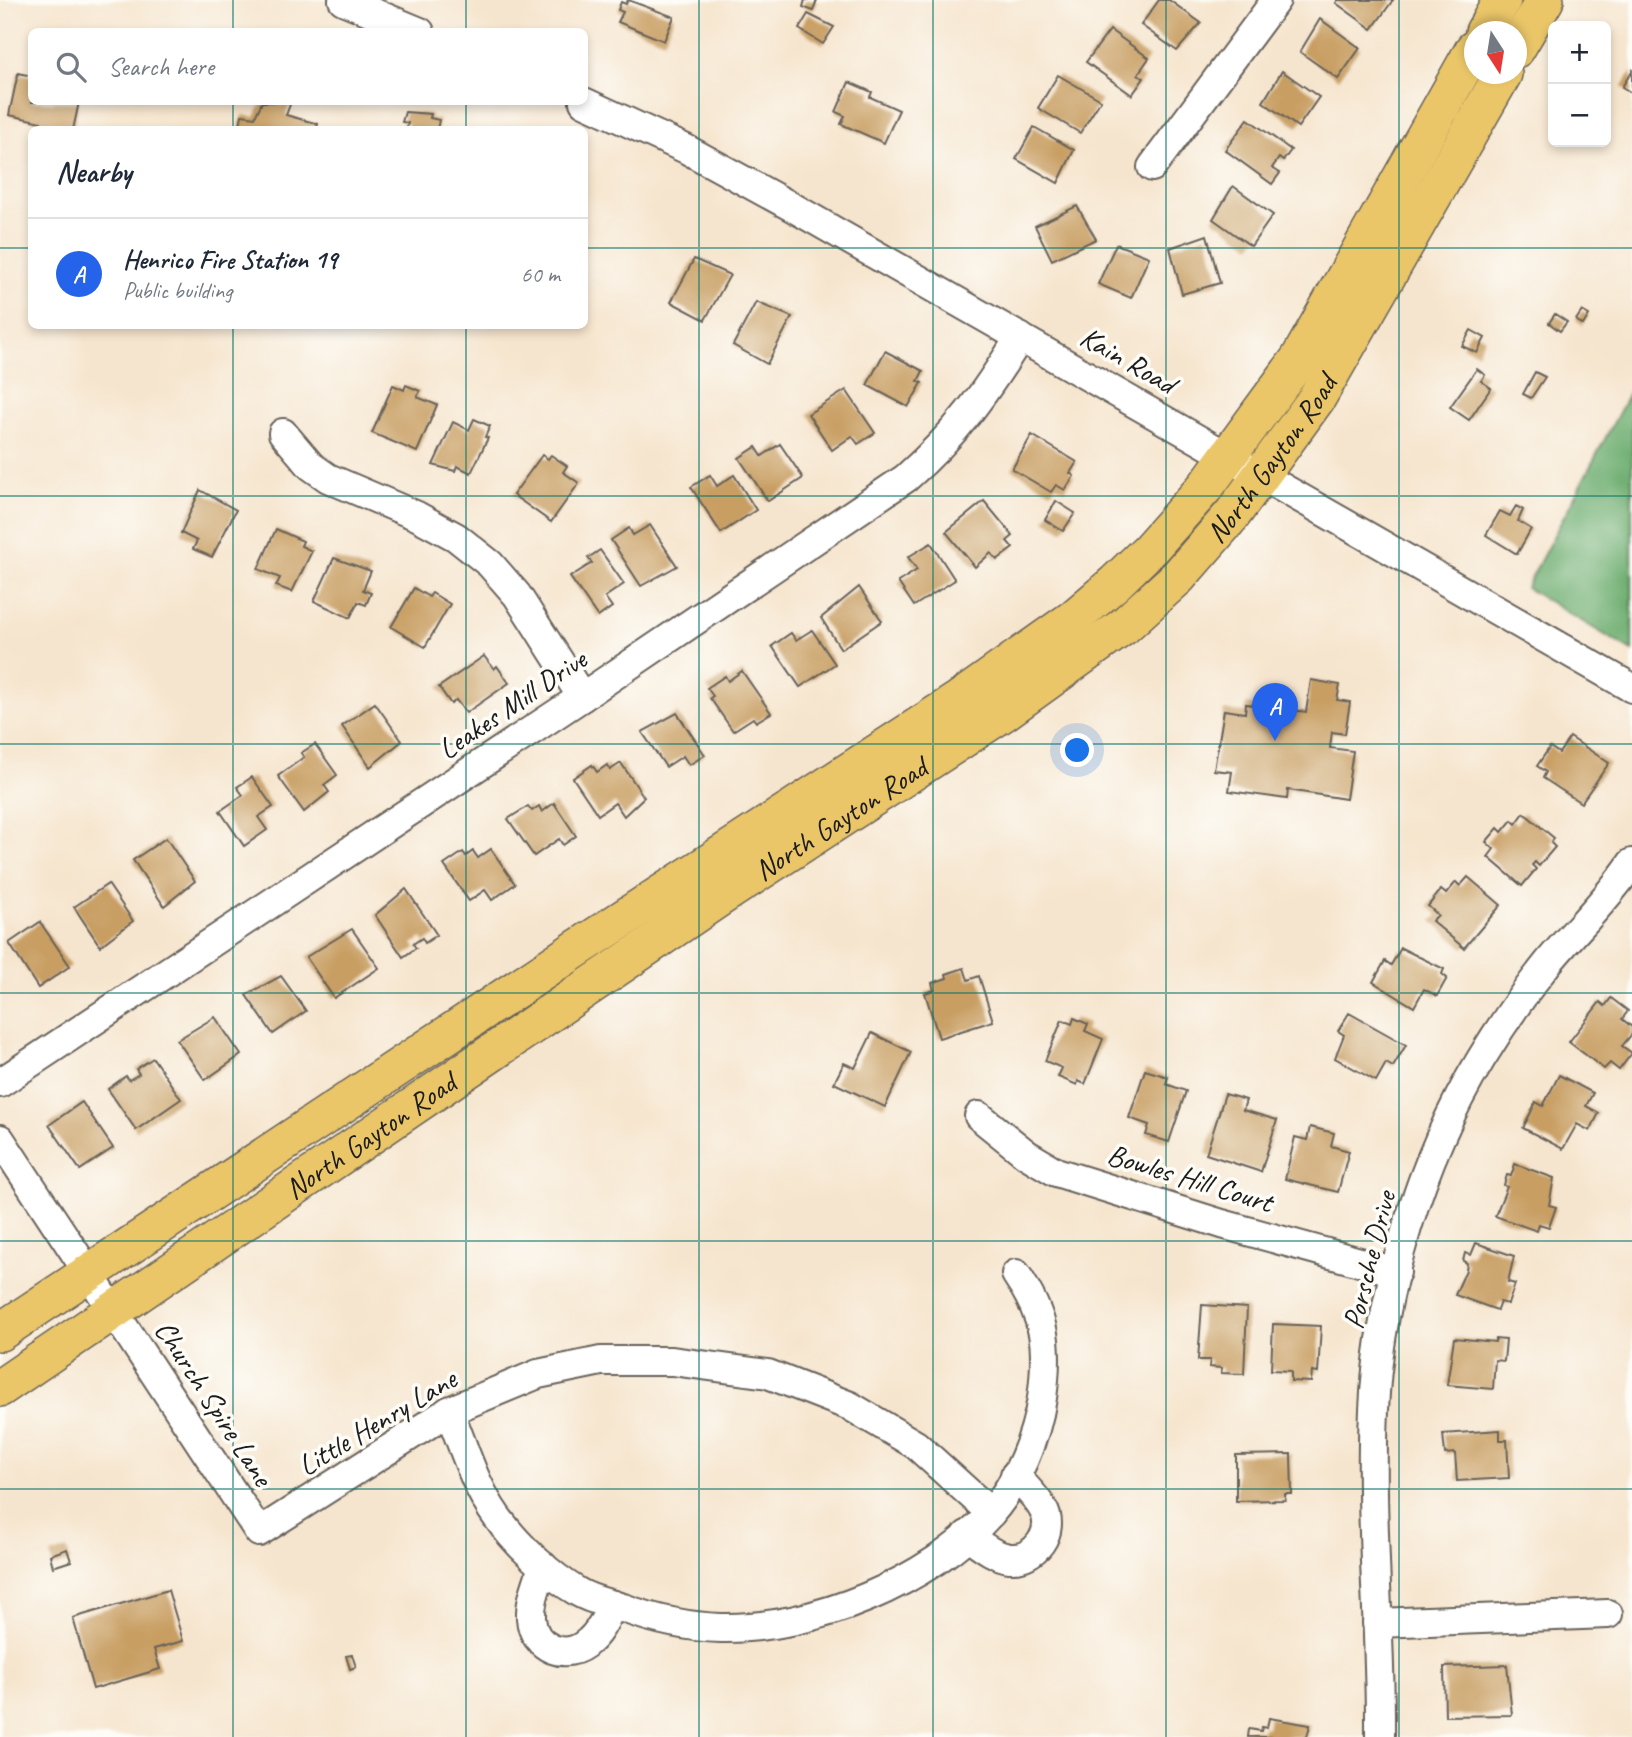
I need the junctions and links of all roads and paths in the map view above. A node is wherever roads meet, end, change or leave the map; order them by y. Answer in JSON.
{"nodes":[{"id":1,"x":343,"y":0,"type":"edge"},
{"id":2,"x":1276,"y":0,"type":"edge"},
{"id":3,"x":1502,"y":0,"type":"edge"},
{"id":4,"x":1545,"y":0,"type":"edge"},
{"id":5,"x":1490,"y":21,"type":"edge"},
{"id":6,"x":410,"y":28,"type":"edge"},
{"id":7,"x":1527,"y":32,"type":"edge"},
{"id":8,"x":1464,"y":68,"type":"edge"},
{"id":9,"x":1497,"y":84,"type":"edge"},
{"id":10,"x":588,"y":104,"type":"edge"},
{"id":11,"x":1152,"y":167,"type":"dead end"},
{"id":12,"x":1020,"y":337,"type":"junction"},
{"id":13,"x":283,"y":433,"type":"dead end"},
{"id":14,"x":1229,"y":456,"type":"junction"},
{"id":15,"x":1262,"y":475,"type":"junction"},
{"id":16,"x":1632,"y":688,"type":"edge"},
{"id":17,"x":582,"y":697,"type":"junction"},
{"id":18,"x":1632,"y":863,"type":"edge"},
{"id":19,"x":0,"y":1083,"type":"edge"},
{"id":20,"x":979,"y":1116,"type":"dead end"},
{"id":21,"x":0,"y":1139,"type":"edge"},
{"id":22,"x":1396,"y":1272,"type":"junction"},
{"id":23,"x":90,"y":1274,"type":"junction"},
{"id":24,"x":1016,"y":1274,"type":"dead end"},
{"id":25,"x":114,"y":1311,"type":"junction"},
{"id":26,"x":0,"y":1332,"type":"edge"},
{"id":27,"x":0,"y":1388,"type":"edge"},
{"id":28,"x":449,"y":1411,"type":"junction"},
{"id":29,"x":1015,"y":1475,"type":"junction"},
{"id":30,"x":991,"y":1513,"type":"junction"},
{"id":31,"x":259,"y":1532,"type":"joint"},
{"id":32,"x":967,"y":1535,"type":"junction"},
{"id":33,"x":543,"y":1566,"type":"junction"},
{"id":34,"x":613,"y":1605,"type":"junction"},
{"id":35,"x":1608,"y":1614,"type":"dead end"},
{"id":36,"x":1377,"y":1623,"type":"junction"},
{"id":37,"x":1380,"y":1737,"type":"edge"}],
"edges":[{"from":1,"to":6,"type":"street"},
{"from":2,"to":11,"type":"street"},
{"from":3,"to":5,"type":"main road"},
{"from":4,"to":7,"type":"main road"},
{"from":8,"to":14,"type":"main road","name":"North Gayton Road"},
{"from":9,"to":15,"type":"main road","name":"North Gayton Road"},
{"from":10,"to":12,"type":"street","name":"Kain Road"},
{"from":12,"to":14,"type":"street","name":"Kain Road"},
{"from":12,"to":17,"type":"street","name":"Leakes Mill Drive"},
{"from":13,"to":17,"type":"street"},
{"from":14,"to":15,"type":"street","name":"Kain Road"},
{"from":14,"to":23,"type":"main road","name":"North Gayton Road"},
{"from":15,"to":16,"type":"street","name":"Kain Road"},
{"from":15,"to":25,"type":"main road","name":"North Gayton Road"},
{"from":17,"to":19,"type":"street","name":"Leakes Mill Drive"},
{"from":18,"to":22,"type":"street","name":"Porsche Drive"},
{"from":20,"to":22,"type":"street","name":"Bowles Hill Court"},
{"from":21,"to":23,"type":"street","name":"Church Spire Lane"},
{"from":22,"to":36,"type":"street","name":"Porsche Drive"},
{"from":23,"to":25,"type":"street","name":"Church Spire Lane"},
{"from":23,"to":26,"type":"main road","name":"North Gayton Road"},
{"from":24,"to":29,"type":"street"},
{"from":25,"to":27,"type":"main road","name":"North Gayton Road"},
{"from":25,"to":31,"type":"street","name":"Church Spire Lane"},
{"from":28,"to":30,"type":"street","name":"Little Henry Lane"},
{"from":28,"to":31,"type":"street","name":"Little Henry Lane"},
{"from":28,"to":33,"type":"street"},
{"from":29,"to":30,"type":"street"},
{"from":29,"to":32,"type":"street"},
{"from":30,"to":32,"type":"street"},
{"from":32,"to":34,"type":"street"},
{"from":33,"to":34,"type":"street"},
{"from":33,"to":34,"type":"street"},
{"from":35,"to":36,"type":"street"},
{"from":36,"to":37,"type":"street","name":"Porsche Drive"}]}
